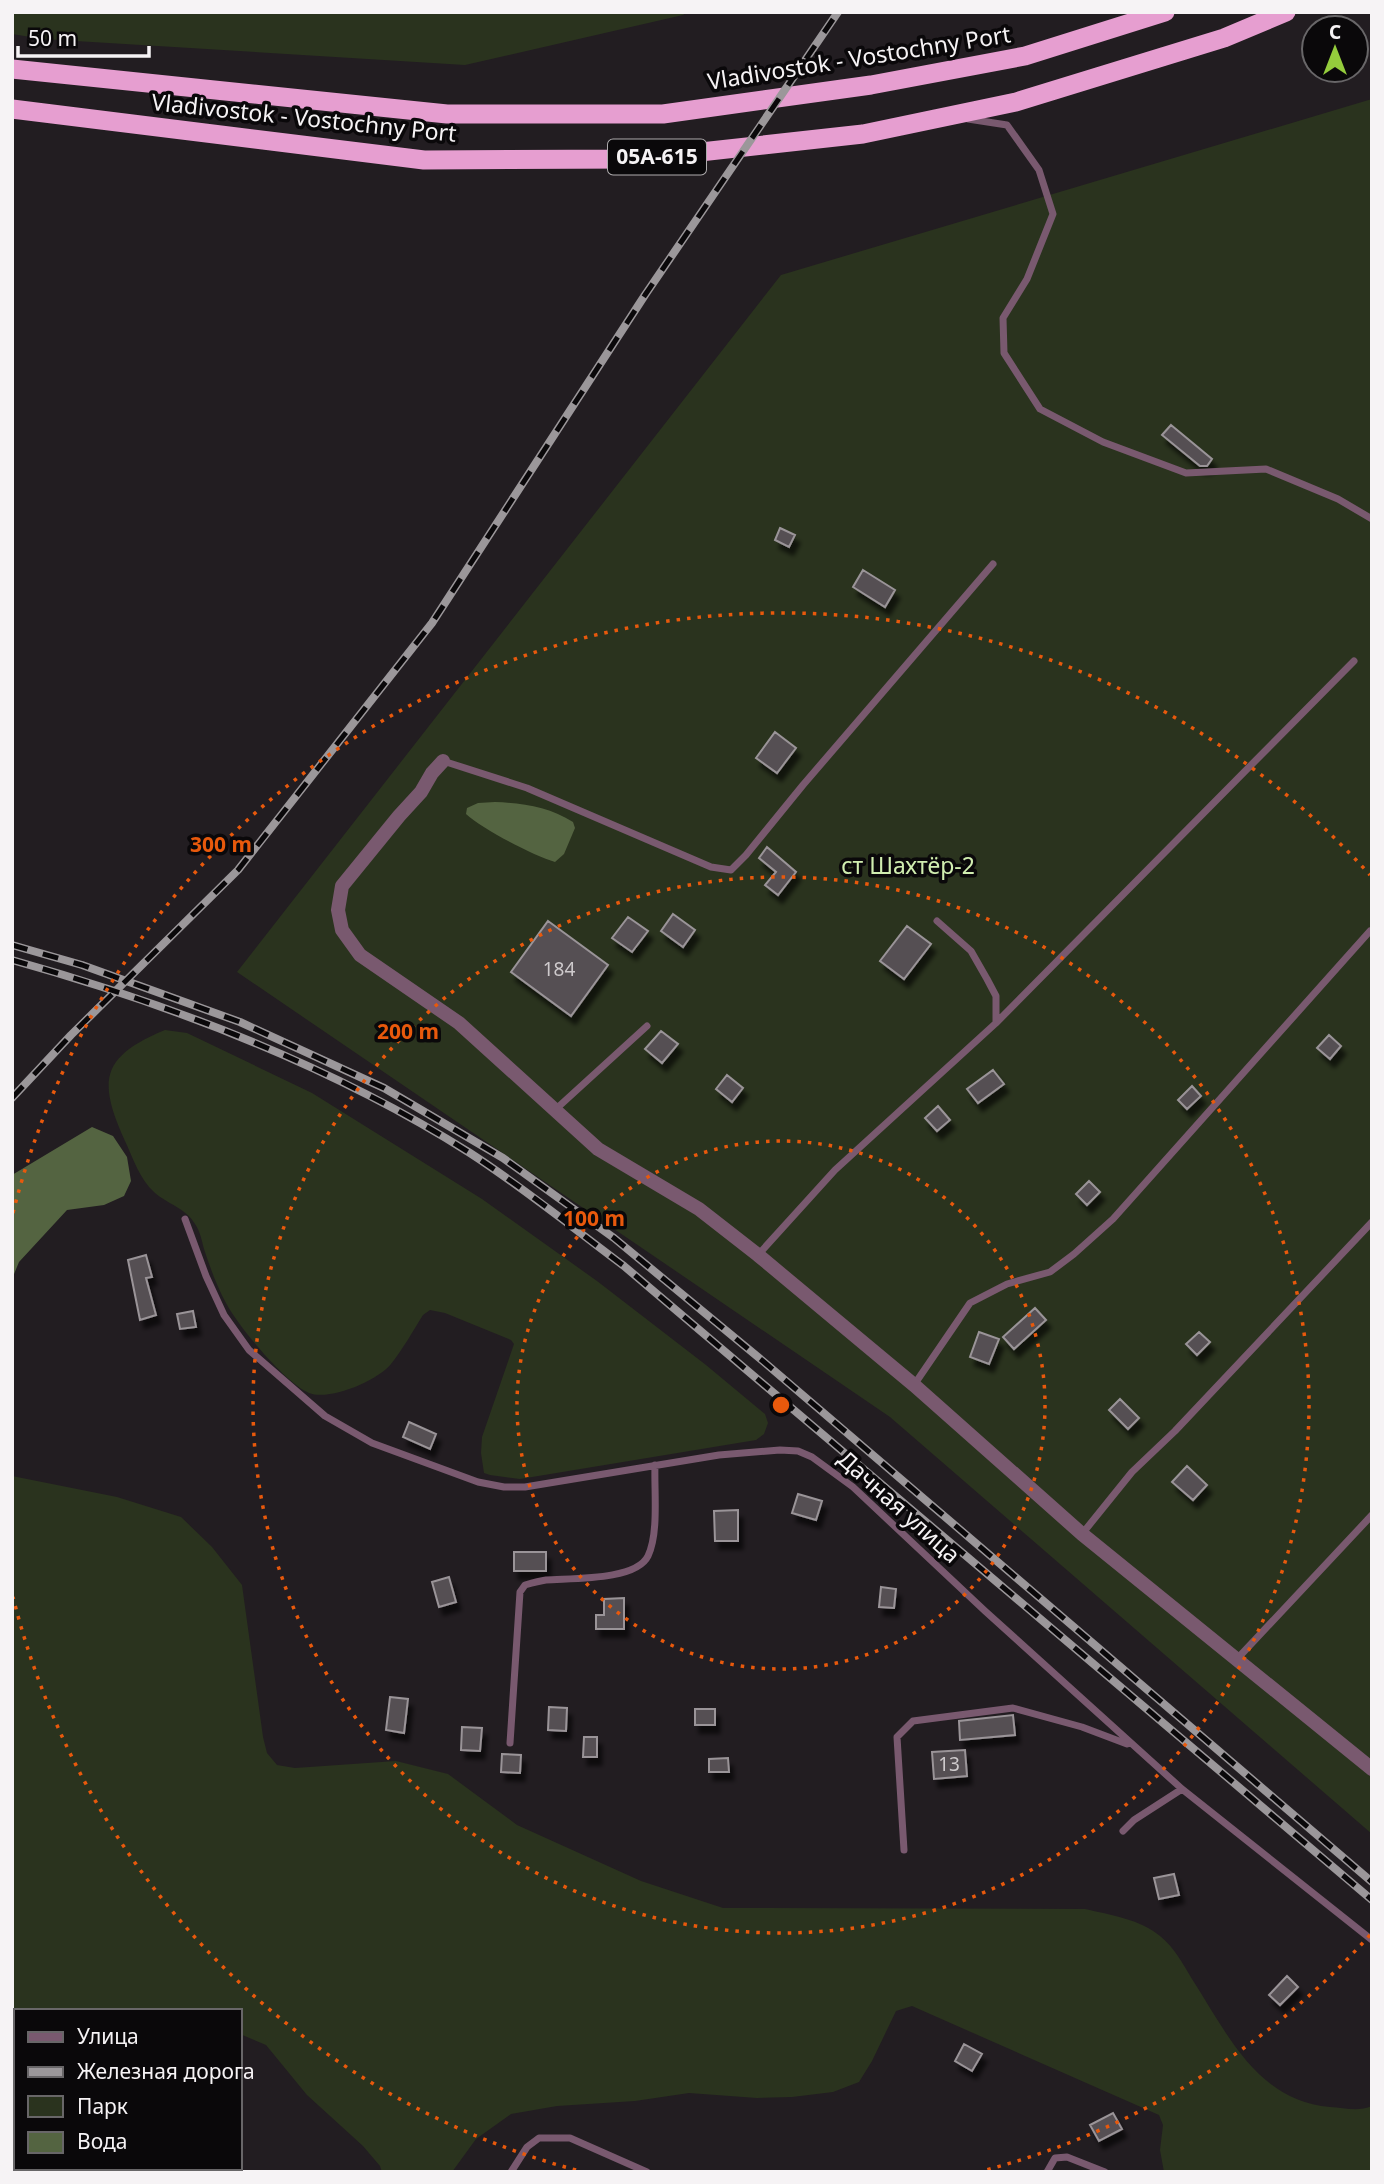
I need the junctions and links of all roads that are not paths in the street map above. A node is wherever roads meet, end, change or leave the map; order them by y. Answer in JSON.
{"nodes":[{"id":1,"x":1165,"y":12,"type":"edge"},
{"id":2,"x":1286,"y":12,"type":"edge"},
{"id":3,"x":12,"y":69,"type":"edge"},
{"id":4,"x":12,"y":109,"type":"edge"},
{"id":5,"x":947,"y":117,"type":"junction"},
{"id":6,"x":1372,"y":519,"type":"edge"},
{"id":7,"x":993,"y":564,"type":"dead end"},
{"id":8,"x":1354,"y":661,"type":"dead end"},
{"id":9,"x":443,"y":761,"type":"joint"},
{"id":10,"x":937,"y":920,"type":"dead end"},
{"id":11,"x":1370,"y":931,"type":"dead end"},
{"id":12,"x":996,"y":1023,"type":"junction"},
{"id":13,"x":647,"y":1026,"type":"dead end"},
{"id":14,"x":556,"y":1109,"type":"junction"},
{"id":15,"x":185,"y":1219,"type":"dead end"},
{"id":16,"x":1372,"y":1222,"type":"edge"},
{"id":17,"x":758,"y":1255,"type":"junction"},
{"id":18,"x":914,"y":1385,"type":"junction"},
{"id":19,"x":655,"y":1465,"type":"junction"},
{"id":20,"x":1372,"y":1515,"type":"edge"},
{"id":21,"x":1082,"y":1534,"type":"junction"},
{"id":22,"x":1237,"y":1659,"type":"junction"},
{"id":23,"x":510,"y":1743,"type":"dead end"},
{"id":24,"x":1133,"y":1746,"type":"junction"},
{"id":25,"x":1372,"y":1769,"type":"edge"},
{"id":26,"x":1182,"y":1789,"type":"junction"},
{"id":27,"x":1123,"y":1831,"type":"dead end"},
{"id":28,"x":904,"y":1850,"type":"dead end"},
{"id":29,"x":1372,"y":1940,"type":"edge"},
{"id":30,"x":511,"y":2172,"type":"edge"},
{"id":31,"x":647,"y":2172,"type":"edge"},
{"id":32,"x":1047,"y":2172,"type":"edge"},
{"id":33,"x":1105,"y":2172,"type":"edge"}],
"edges":[{"from":1,"to":3,"type":"highway","name":"Vladivostok - Vostochny Port","number":"05А-615"},
{"from":2,"to":5,"type":"highway","name":"Vladivostok - Vostochny Port","number":"05А-615"},
{"from":4,"to":5,"type":"highway","name":"Vladivostok - Vostochny Port","number":"05А-615"},
{"from":5,"to":6,"type":"lane"},
{"from":7,"to":9,"type":"lane"},
{"from":8,"to":12,"type":"lane"},
{"from":9,"to":14,"type":"street"},
{"from":10,"to":12,"type":"lane"},
{"from":11,"to":18,"type":"lane"},
{"from":12,"to":17,"type":"lane"},
{"from":13,"to":14,"type":"lane"},
{"from":14,"to":17,"type":"street"},
{"from":15,"to":19,"type":"lane","name":"Дачная улица"},
{"from":16,"to":21,"type":"lane"},
{"from":17,"to":18,"type":"street"},
{"from":18,"to":21,"type":"street"},
{"from":19,"to":23,"type":"lane"},
{"from":19,"to":24,"type":"lane","name":"Дачная улица"},
{"from":20,"to":22,"type":"lane"},
{"from":21,"to":22,"type":"street"},
{"from":22,"to":25,"type":"street"},
{"from":24,"to":26,"type":"lane","name":"Дачная улица"},
{"from":24,"to":28,"type":"lane"},
{"from":26,"to":27,"type":"lane"},
{"from":26,"to":29,"type":"lane","name":"Дачная улица"},
{"from":30,"to":31,"type":"lane"},
{"from":32,"to":33,"type":"lane"}]}
